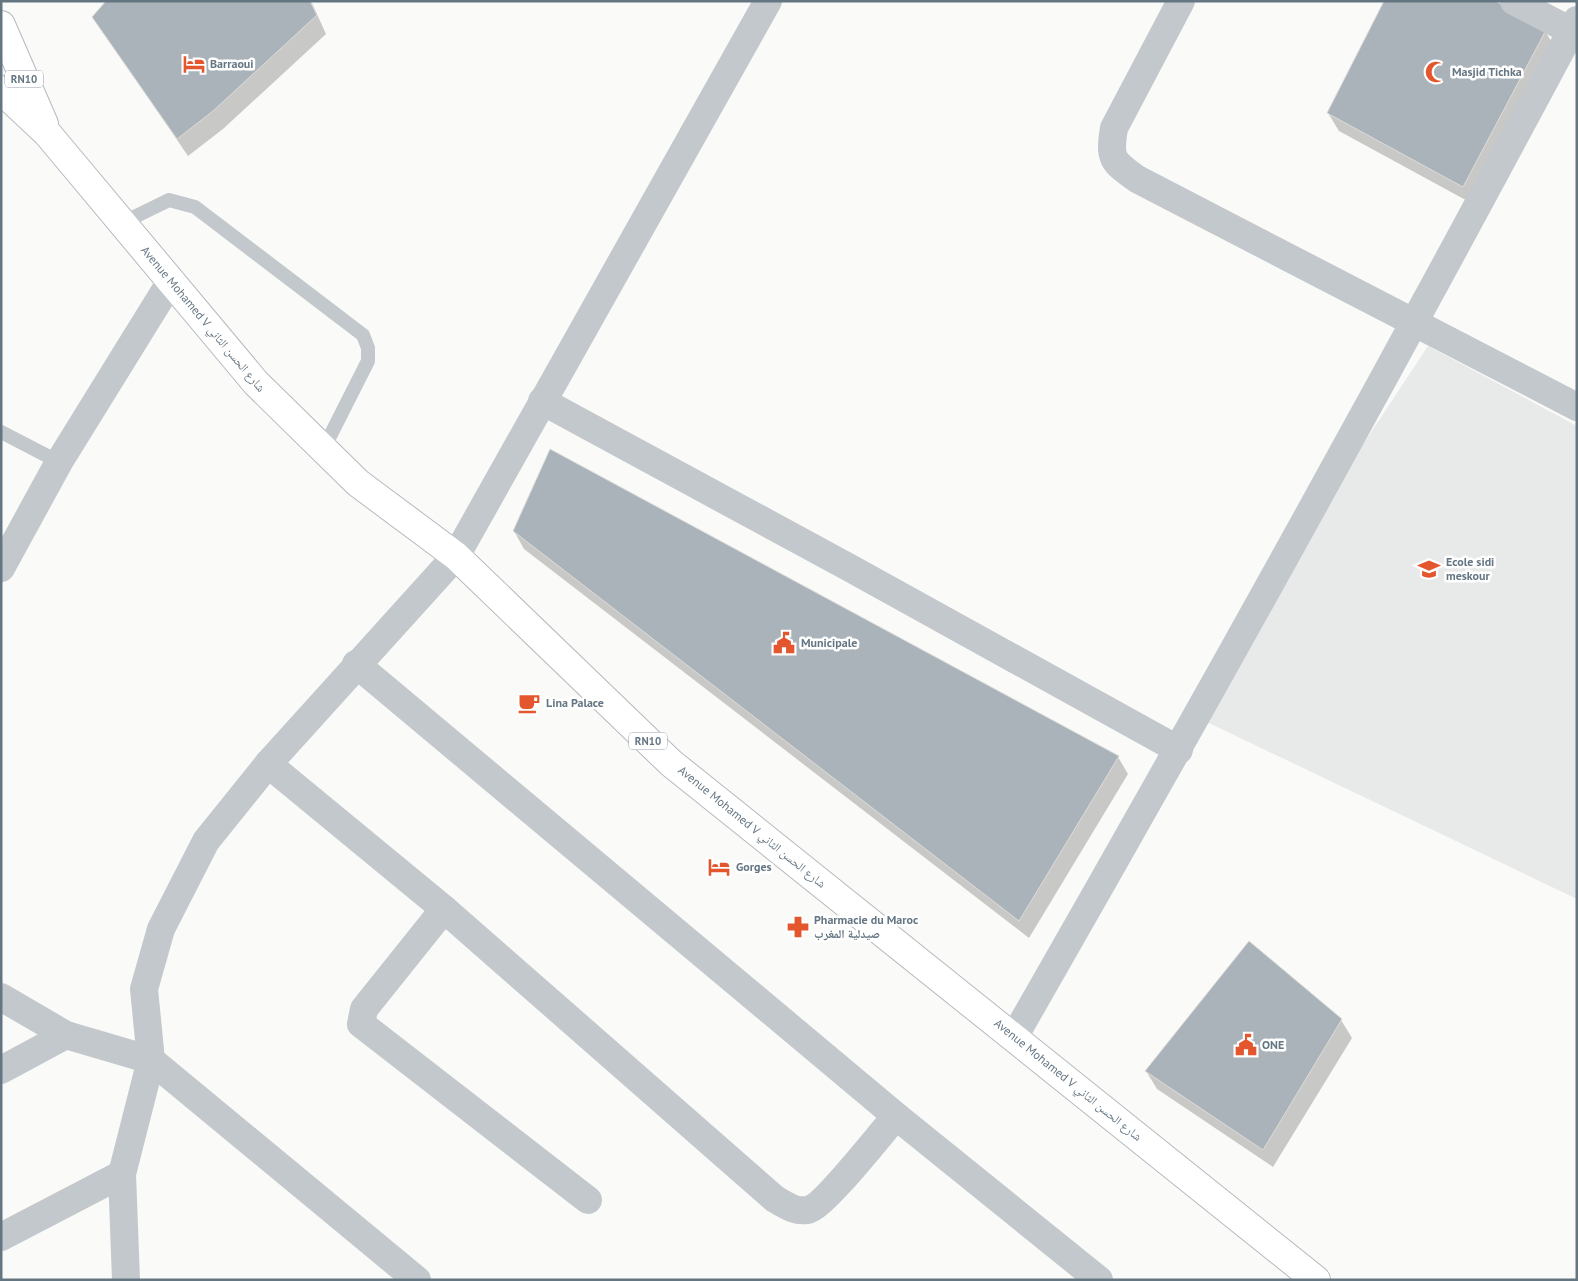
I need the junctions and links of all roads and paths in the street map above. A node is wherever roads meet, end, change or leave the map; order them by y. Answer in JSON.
{"nodes":[{"id":1,"x":768,"y":1,"type":"edge"},
{"id":2,"x":1181,"y":1,"type":"edge"},
{"id":3,"x":1514,"y":1,"type":"edge"},
{"id":4,"x":1,"y":25,"type":"edge"},
{"id":5,"x":1574,"y":26,"type":"edge"},
{"id":6,"x":1,"y":90,"type":"edge"},
{"id":7,"x":47,"y":133,"type":"junction"},
{"id":8,"x":122,"y":223,"type":"junction"},
{"id":9,"x":171,"y":281,"type":"junction"},
{"id":10,"x":1415,"y":323,"type":"junction"},
{"id":11,"x":542,"y":401,"type":"junction"},
{"id":12,"x":1577,"y":407,"type":"edge"},
{"id":13,"x":1,"y":432,"type":"edge"},
{"id":14,"x":323,"y":450,"type":"junction"},
{"id":15,"x":59,"y":462,"type":"junction"},
{"id":16,"x":456,"y":556,"type":"junction"},
{"id":17,"x":1,"y":568,"type":"edge"},
{"id":18,"x":356,"y":664,"type":"junction"},
{"id":19,"x":1179,"y":750,"type":"junction"},
{"id":20,"x":268,"y":764,"type":"junction"},
{"id":21,"x":444,"y":909,"type":"junction"},
{"id":22,"x":1,"y":997,"type":"edge"},
{"id":23,"x":66,"y":1035,"type":"junction"},
{"id":24,"x":1014,"y":1036,"type":"junction"},
{"id":25,"x":151,"y":1060,"type":"junction"},
{"id":26,"x":1,"y":1070,"type":"edge"},
{"id":27,"x":896,"y":1116,"type":"junction"},
{"id":28,"x":122,"y":1174,"type":"junction"},
{"id":29,"x":588,"y":1200,"type":"dead end"},
{"id":30,"x":1,"y":1237,"type":"edge"},
{"id":31,"x":126,"y":1280,"type":"edge"},
{"id":32,"x":417,"y":1280,"type":"edge"},
{"id":33,"x":1099,"y":1280,"type":"edge"},
{"id":34,"x":1316,"y":1280,"type":"edge"}],
"edges":[{"from":1,"to":11,"type":"street"},
{"from":2,"to":10,"type":"street"},
{"from":3,"to":5,"type":"street"},
{"from":4,"to":7,"type":"main road","name":"Avenue Mohamed V شارع الحسن الثاني","number":"RN10"},
{"from":5,"to":10,"type":"street"},
{"from":6,"to":7,"type":"main road","name":"Avenue Mohamed V شارع الحسن الثاني","number":"RN10"},
{"from":7,"to":8,"type":"main road","name":"Avenue Mohamed V شارع الحسن الثاني","number":"RN10"},
{"from":8,"to":9,"type":"main road","name":"Avenue Mohamed V شارع الحسن الثاني","number":"RN10"},
{"from":8,"to":14,"type":"lane"},
{"from":9,"to":14,"type":"main road","name":"Avenue Mohamed V شارع الحسن الثاني","number":"RN10"},
{"from":9,"to":15,"type":"street"},
{"from":10,"to":12,"type":"street"},
{"from":10,"to":19,"type":"street"},
{"from":11,"to":16,"type":"street"},
{"from":11,"to":19,"type":"street"},
{"from":13,"to":15,"type":"lane"},
{"from":14,"to":16,"type":"main road","name":"Avenue Mohamed V شارع الحسن الثاني","number":"RN10"},
{"from":15,"to":17,"type":"street"},
{"from":16,"to":18,"type":"street"},
{"from":16,"to":24,"type":"main road","name":"Avenue Mohamed V شارع الحسن الثاني","number":"RN10"},
{"from":18,"to":20,"type":"street"},
{"from":18,"to":27,"type":"street"},
{"from":19,"to":24,"type":"street"},
{"from":20,"to":21,"type":"street"},
{"from":20,"to":25,"type":"street"},
{"from":21,"to":27,"type":"street"},
{"from":21,"to":29,"type":"street"},
{"from":22,"to":23,"type":"street"},
{"from":23,"to":25,"type":"street"},
{"from":23,"to":26,"type":"street"},
{"from":24,"to":34,"type":"main road","name":"Avenue Mohamed V شارع الحسن الثاني","number":"RN10"},
{"from":25,"to":28,"type":"street"},
{"from":25,"to":32,"type":"street"},
{"from":27,"to":33,"type":"street"},
{"from":28,"to":30,"type":"street"},
{"from":28,"to":31,"type":"street"}]}
